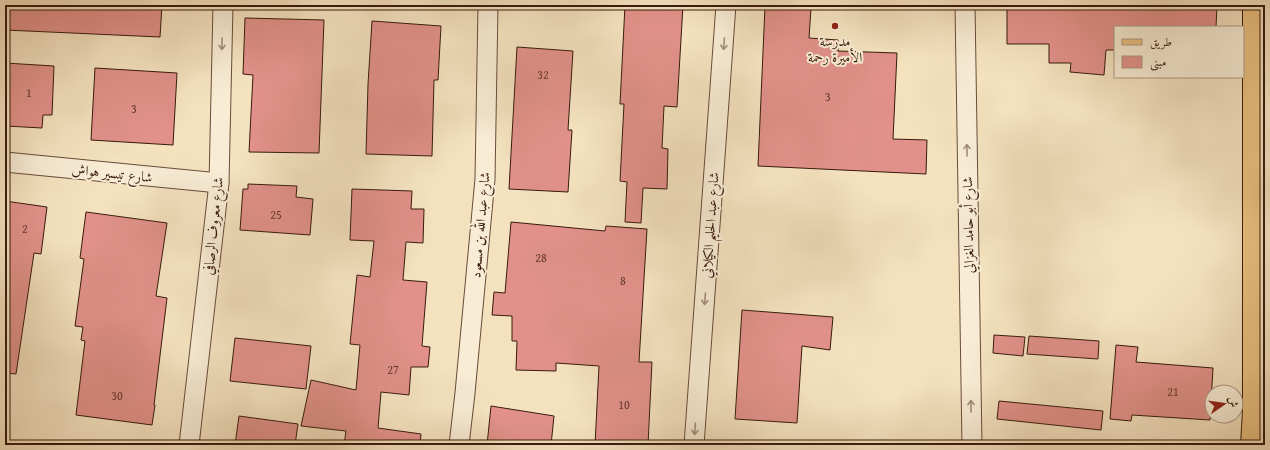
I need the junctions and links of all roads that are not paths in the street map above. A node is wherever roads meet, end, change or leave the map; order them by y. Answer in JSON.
{"nodes":[{"id":1,"x":223,"y":5,"type":"edge"},
{"id":2,"x":488,"y":5,"type":"edge"},
{"id":3,"x":726,"y":5,"type":"edge"},
{"id":4,"x":965,"y":5,"type":"edge"},
{"id":5,"x":1254,"y":5,"type":"edge"},
{"id":6,"x":5,"y":162,"type":"edge"},
{"id":7,"x":218,"y":183,"type":"junction"},
{"id":8,"x":189,"y":445,"type":"edge"},
{"id":9,"x":459,"y":445,"type":"edge"},
{"id":10,"x":694,"y":445,"type":"edge"},
{"id":11,"x":972,"y":445,"type":"edge"},
{"id":12,"x":1252,"y":445,"type":"edge"}],
"edges":[{"from":1,"to":7,"type":"street","name":"شارع معروف الرصافي","one_way":true},
{"from":2,"to":9,"type":"street","name":"شارع عبد الله بن مسعود"},
{"from":3,"to":10,"type":"street","name":"شارع عبد الحليم الكيلاني","one_way":true},
{"from":11,"to":4,"type":"street","name":"شارع أبو حامد الغزالي","one_way":true},
{"from":5,"to":12,"type":"main road"},
{"from":6,"to":7,"type":"street","name":"شارع تيسير هواش"},
{"from":7,"to":8,"type":"street","name":"شارع معروف الرصافي"}]}
